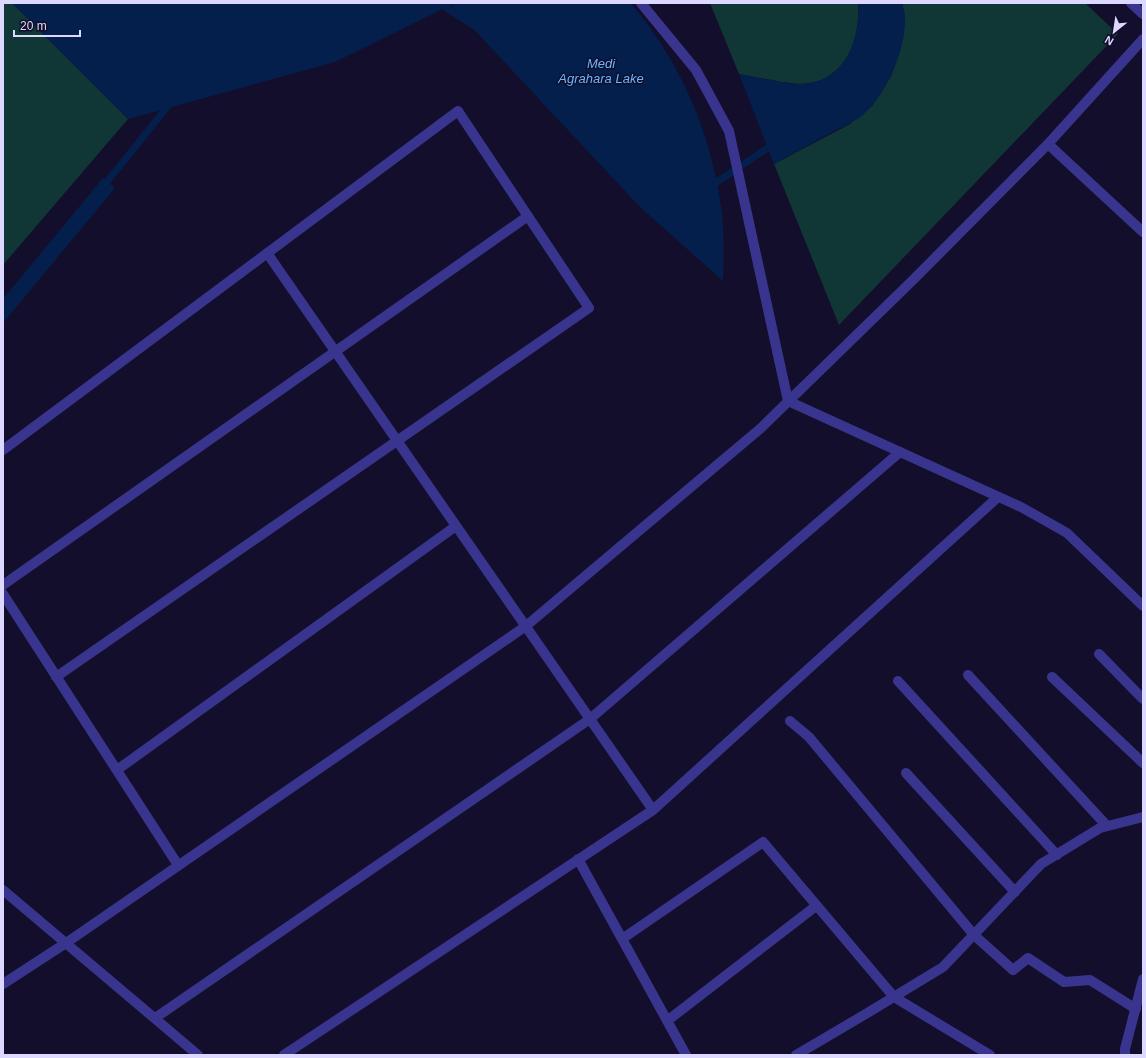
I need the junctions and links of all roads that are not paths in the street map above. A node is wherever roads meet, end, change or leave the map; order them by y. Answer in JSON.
{"nodes":[{"id":1,"x":641,"y":3,"type":"edge"},
{"id":2,"x":1131,"y":3,"type":"edge"},
{"id":3,"x":1143,"y":14,"type":"edge"},
{"id":4,"x":1143,"y":39,"type":"edge"},
{"id":5,"x":1048,"y":144,"type":"junction"},
{"id":6,"x":528,"y":216,"type":"junction"},
{"id":7,"x":1143,"y":232,"type":"edge"},
{"id":8,"x":267,"y":254,"type":"junction"},
{"id":9,"x":335,"y":352,"type":"junction"},
{"id":10,"x":788,"y":401,"type":"junction"},
{"id":11,"x":397,"y":441,"type":"junction"},
{"id":12,"x":3,"y":450,"type":"edge"},
{"id":13,"x":900,"y":452,"type":"junction"},
{"id":14,"x":998,"y":497,"type":"junction"},
{"id":15,"x":456,"y":526,"type":"junction"},
{"id":16,"x":3,"y":585,"type":"edge"},
{"id":17,"x":3,"y":594,"type":"edge"},
{"id":18,"x":1143,"y":606,"type":"edge"},
{"id":19,"x":526,"y":626,"type":"junction"},
{"id":20,"x":1099,"y":654,"type":"dead end"},
{"id":21,"x":968,"y":675,"type":"dead end"},
{"id":22,"x":56,"y":677,"type":"junction"},
{"id":23,"x":1052,"y":677,"type":"dead end"},
{"id":24,"x":898,"y":681,"type":"dead end"},
{"id":25,"x":1143,"y":700,"type":"edge"},
{"id":26,"x":590,"y":719,"type":"junction"},
{"id":27,"x":790,"y":721,"type":"dead end"},
{"id":28,"x":1143,"y":763,"type":"edge"},
{"id":29,"x":117,"y":770,"type":"junction"},
{"id":30,"x":906,"y":773,"type":"dead end"},
{"id":31,"x":653,"y":810,"type":"junction"},
{"id":32,"x":1143,"y":817,"type":"edge"},
{"id":33,"x":1107,"y":826,"type":"junction"},
{"id":34,"x":1057,"y":855,"type":"junction"},
{"id":35,"x":578,"y":859,"type":"junction"},
{"id":36,"x":178,"y":865,"type":"junction"},
{"id":37,"x":3,"y":890,"type":"edge"},
{"id":38,"x":1015,"y":892,"type":"junction"},
{"id":39,"x":816,"y":906,"type":"junction"},
{"id":40,"x":974,"y":935,"type":"junction"},
{"id":41,"x":622,"y":939,"type":"junction"},
{"id":42,"x":66,"y":943,"type":"junction"},
{"id":43,"x":1143,"y":979,"type":"edge"},
{"id":44,"x":3,"y":984,"type":"edge"},
{"id":45,"x":894,"y":997,"type":"junction"},
{"id":46,"x":1136,"y":1009,"type":"junction"},
{"id":47,"x":155,"y":1018,"type":"junction"},
{"id":48,"x":667,"y":1021,"type":"junction"},
{"id":49,"x":975,"y":1052,"type":"edge"},
{"id":50,"x":198,"y":1055,"type":"edge"},
{"id":51,"x":284,"y":1055,"type":"edge"},
{"id":52,"x":686,"y":1055,"type":"edge"},
{"id":53,"x":796,"y":1055,"type":"edge"},
{"id":54,"x":990,"y":1055,"type":"edge"},
{"id":55,"x":1125,"y":1055,"type":"edge"}],
"edges":[{"from":1,"to":10,"type":"street"},
{"from":2,"to":3,"type":"street"},
{"from":4,"to":5,"type":"street"},
{"from":5,"to":7,"type":"street"},
{"from":5,"to":10,"type":"street"},
{"from":6,"to":8,"type":"street"},
{"from":6,"to":9,"type":"street"},
{"from":6,"to":11,"type":"street"},
{"from":8,"to":9,"type":"street"},
{"from":8,"to":12,"type":"street"},
{"from":9,"to":11,"type":"street"},
{"from":9,"to":16,"type":"street"},
{"from":10,"to":13,"type":"street"},
{"from":10,"to":19,"type":"street"},
{"from":11,"to":15,"type":"street"},
{"from":11,"to":22,"type":"street"},
{"from":13,"to":14,"type":"street"},
{"from":13,"to":26,"type":"street"},
{"from":14,"to":18,"type":"street"},
{"from":14,"to":31,"type":"street"},
{"from":15,"to":19,"type":"street"},
{"from":15,"to":29,"type":"street"},
{"from":17,"to":22,"type":"street"},
{"from":19,"to":26,"type":"street"},
{"from":19,"to":36,"type":"street"},
{"from":20,"to":25,"type":"street"},
{"from":21,"to":33,"type":"street"},
{"from":22,"to":29,"type":"street"},
{"from":23,"to":28,"type":"street"},
{"from":24,"to":34,"type":"street"},
{"from":26,"to":31,"type":"street"},
{"from":26,"to":47,"type":"street"},
{"from":27,"to":40,"type":"street"},
{"from":29,"to":36,"type":"street"},
{"from":30,"to":38,"type":"street"},
{"from":31,"to":35,"type":"street"},
{"from":32,"to":33,"type":"street"},
{"from":33,"to":34,"type":"street"},
{"from":34,"to":38,"type":"street"},
{"from":35,"to":41,"type":"street"},
{"from":35,"to":51,"type":"street"},
{"from":36,"to":42,"type":"street"},
{"from":37,"to":42,"type":"street"},
{"from":38,"to":40,"type":"street"},
{"from":39,"to":41,"type":"street"},
{"from":39,"to":45,"type":"street"},
{"from":39,"to":48,"type":"street"},
{"from":40,"to":45,"type":"street"},
{"from":40,"to":46,"type":"street"},
{"from":41,"to":48,"type":"street"},
{"from":42,"to":44,"type":"street"},
{"from":42,"to":47,"type":"street"},
{"from":43,"to":46,"type":"street"},
{"from":45,"to":49,"type":"street"},
{"from":45,"to":53,"type":"street"},
{"from":46,"to":55,"type":"street"},
{"from":47,"to":50,"type":"street"},
{"from":48,"to":52,"type":"street"},
{"from":49,"to":54,"type":"street"}]}
